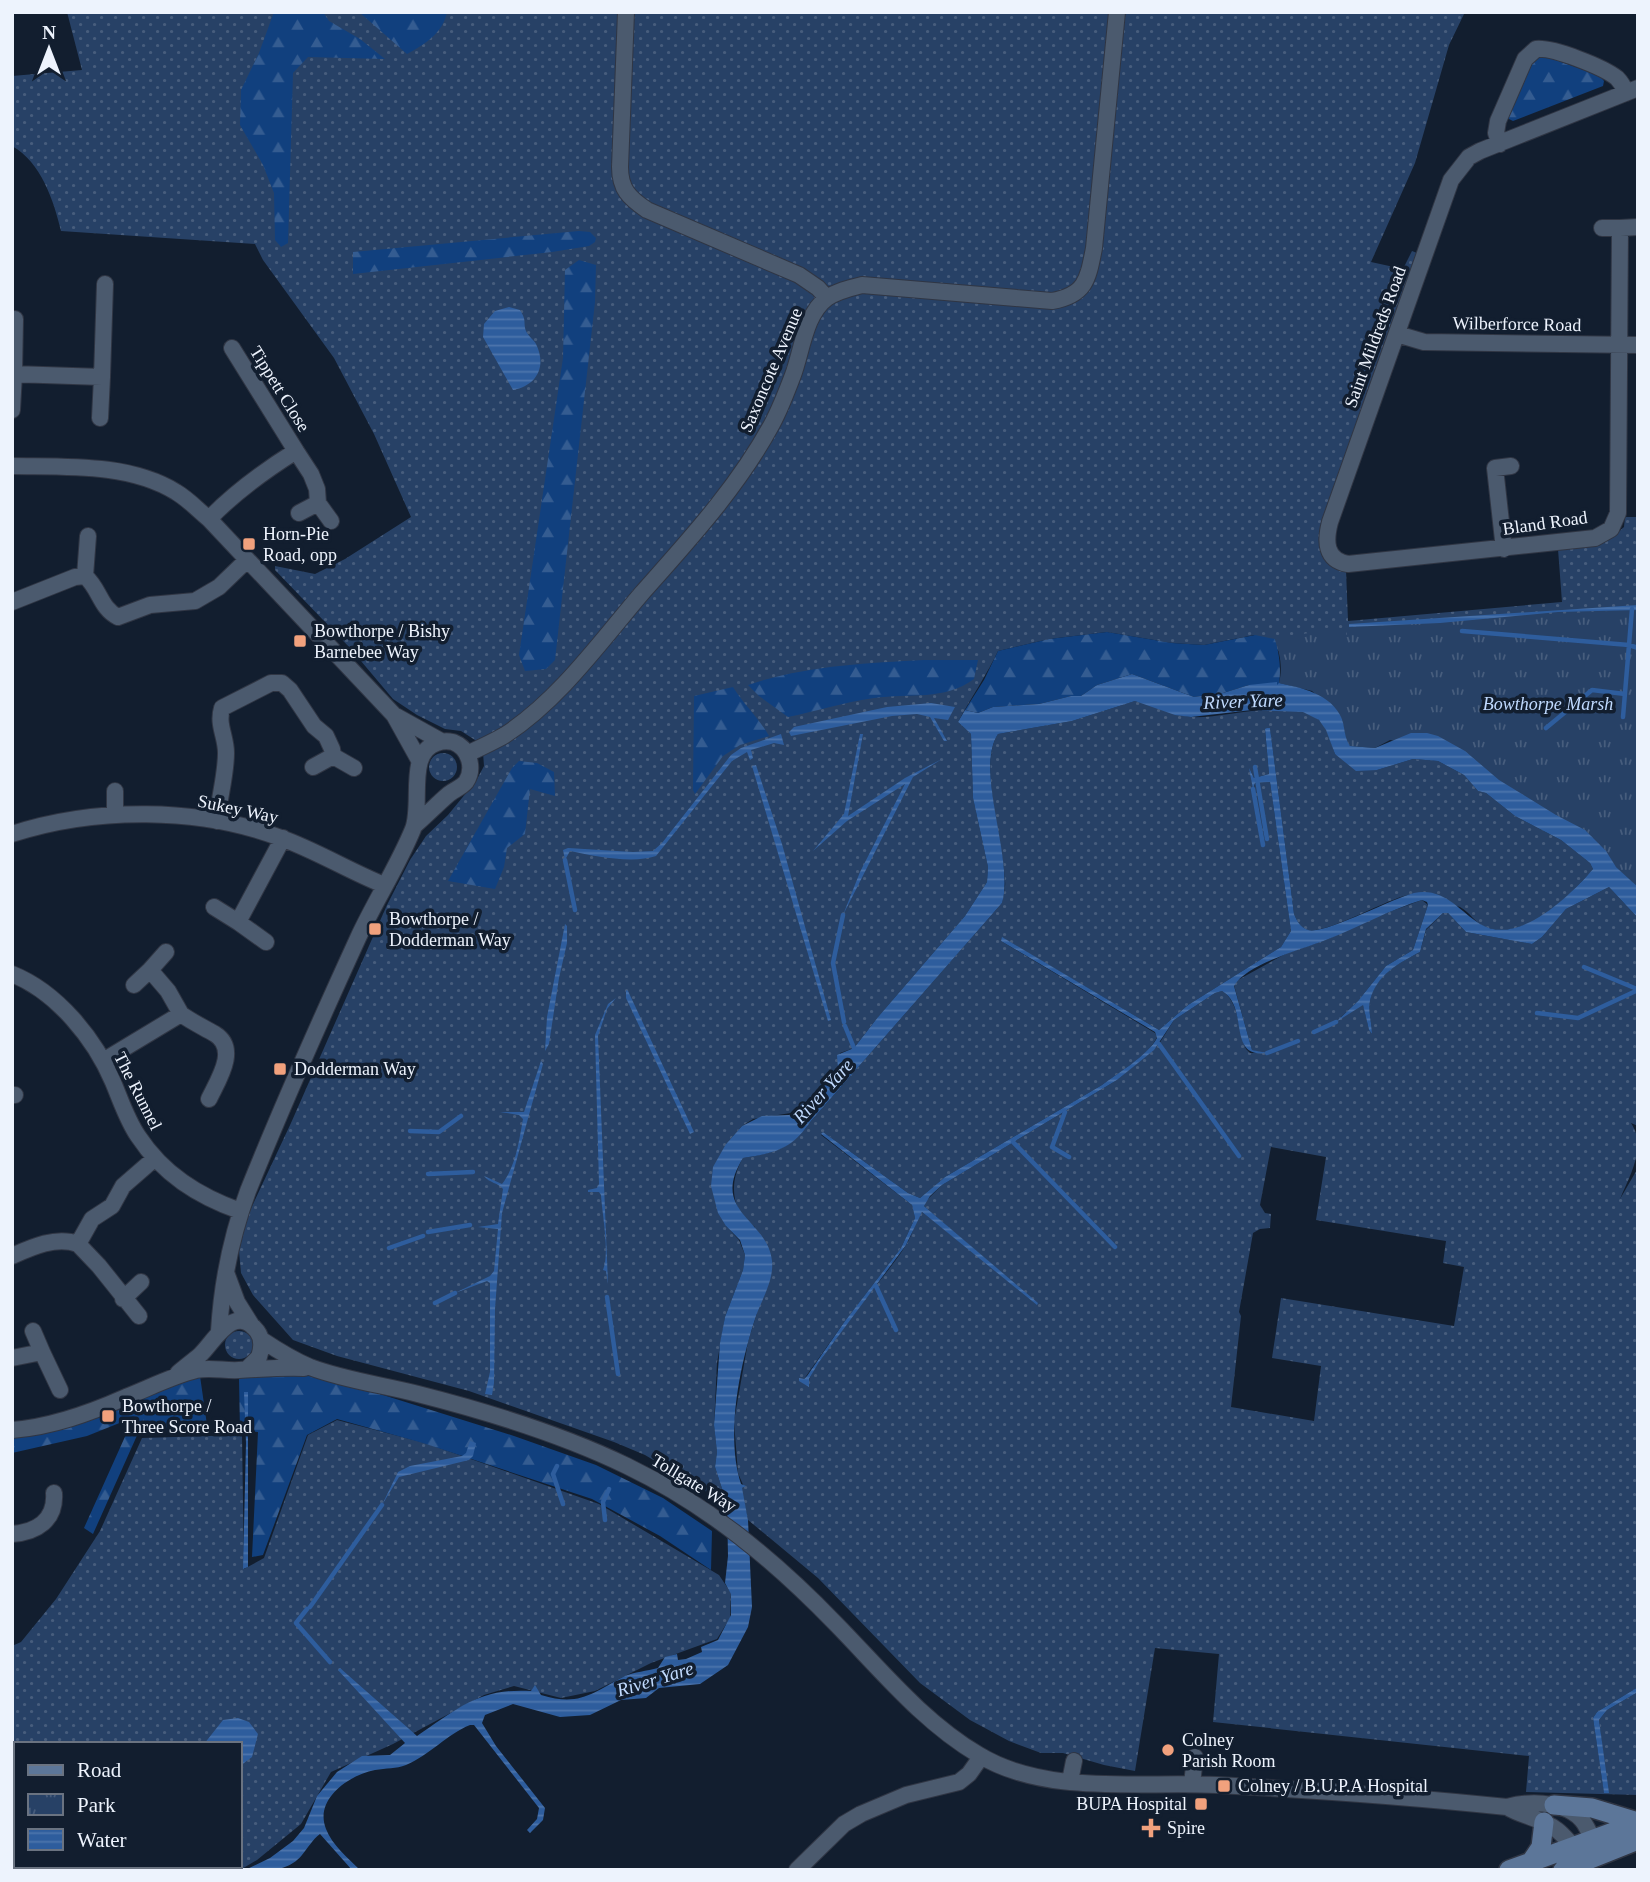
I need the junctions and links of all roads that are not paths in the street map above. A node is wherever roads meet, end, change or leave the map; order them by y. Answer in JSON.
{"nodes":[{"id":1,"x":626,"y":12,"type":"edge"},
{"id":2,"x":1117,"y":12,"type":"edge"},
{"id":3,"x":1632,"y":90,"type":"edge"},
{"id":4,"x":1500,"y":144,"type":"junction"},
{"id":5,"x":1638,"y":227,"type":"edge"},
{"id":6,"x":1602,"y":228,"type":"dead end"},
{"id":7,"x":1620,"y":228,"type":"junction"},
{"id":8,"x":105,"y":284,"type":"dead end"},
{"id":9,"x":827,"y":298,"type":"junction"},
{"id":10,"x":15,"y":319,"type":"dead end"},
{"id":11,"x":1396,"y":334,"type":"junction"},
{"id":12,"x":1620,"y":345,"type":"junction"},
{"id":13,"x":1638,"y":345,"type":"edge"},
{"id":14,"x":232,"y":348,"type":"dead end"},
{"id":15,"x":13,"y":374,"type":"edge"},
{"id":16,"x":102,"y":377,"type":"junction"},
{"id":17,"x":12,"y":410,"type":"edge"},
{"id":18,"x":100,"y":418,"type":"dead end"},
{"id":19,"x":296,"y":451,"type":"junction"},
{"id":20,"x":12,"y":466,"type":"edge"},
{"id":21,"x":1495,"y":468,"type":"dead end"},
{"id":22,"x":318,"y":503,"type":"junction"},
{"id":23,"x":299,"y":513,"type":"dead end"},
{"id":24,"x":209,"y":519,"type":"junction"},
{"id":25,"x":331,"y":521,"type":"dead end"},
{"id":26,"x":88,"y":536,"type":"dead end"},
{"id":27,"x":1504,"y":549,"type":"junction"},
{"id":28,"x":247,"y":560,"type":"junction"},
{"id":29,"x":1340,"y":563,"type":"joint"},
{"id":30,"x":85,"y":576,"type":"junction"},
{"id":31,"x":12,"y":601,"type":"edge"},
{"id":32,"x":394,"y":715,"type":"junction"},
{"id":33,"x":441,"y":741,"type":"junction"},
{"id":34,"x":467,"y":754,"type":"junction"},
{"id":35,"x":333,"y":756,"type":"junction"},
{"id":36,"x":419,"y":765,"type":"junction"},
{"id":37,"x":313,"y":767,"type":"dead end"},
{"id":38,"x":354,"y":768,"type":"dead end"},
{"id":39,"x":115,"y":790,"type":"dead end"},
{"id":40,"x":451,"y":792,"type":"junction"},
{"id":41,"x":115,"y":815,"type":"junction"},
{"id":42,"x":217,"y":821,"type":"junction"},
{"id":43,"x":414,"y":827,"type":"junction"},
{"id":44,"x":12,"y":834,"type":"edge"},
{"id":45,"x":283,"y":838,"type":"junction"},
{"id":46,"x":384,"y":885,"type":"junction"},
{"id":47,"x":214,"y":907,"type":"dead end"},
{"id":48,"x":238,"y":922,"type":"junction"},
{"id":49,"x":266,"y":942,"type":"dead end"},
{"id":50,"x":166,"y":952,"type":"dead end"},
{"id":51,"x":150,"y":970,"type":"junction"},
{"id":52,"x":12,"y":974,"type":"edge"},
{"id":53,"x":134,"y":985,"type":"dead end"},
{"id":54,"x":181,"y":1014,"type":"junction"},
{"id":55,"x":103,"y":1061,"type":"junction"},
{"id":56,"x":209,"y":1099,"type":"dead end"},
{"id":57,"x":154,"y":1159,"type":"junction"},
{"id":58,"x":240,"y":1211,"type":"junction"},
{"id":59,"x":78,"y":1244,"type":"junction"},
{"id":60,"x":12,"y":1256,"type":"edge"},
{"id":61,"x":226,"y":1273,"type":"junction"},
{"id":62,"x":141,"y":1282,"type":"dead end"},
{"id":63,"x":123,"y":1299,"type":"junction"},
{"id":64,"x":139,"y":1316,"type":"dead end"},
{"id":65,"x":252,"y":1326,"type":"junction"},
{"id":66,"x":33,"y":1331,"type":"dead end"},
{"id":67,"x":217,"y":1334,"type":"junction"},
{"id":68,"x":262,"y":1340,"type":"junction"},
{"id":69,"x":42,"y":1352,"type":"junction"},
{"id":70,"x":12,"y":1357,"type":"edge"},
{"id":71,"x":313,"y":1368,"type":"junction"},
{"id":72,"x":229,"y":1369,"type":"junction"},
{"id":73,"x":247,"y":1369,"type":"junction"},
{"id":74,"x":171,"y":1378,"type":"junction"},
{"id":75,"x":60,"y":1390,"type":"dead end"},
{"id":76,"x":12,"y":1430,"type":"edge"},
{"id":77,"x":54,"y":1493,"type":"dead end"},
{"id":78,"x":12,"y":1534,"type":"edge"},
{"id":79,"x":1195,"y":1756,"type":"dead end"},
{"id":80,"x":982,"y":1757,"type":"junction"},
{"id":81,"x":1074,"y":1761,"type":"dead end"},
{"id":82,"x":1070,"y":1781,"type":"junction"},
{"id":83,"x":1192,"y":1784,"type":"junction"},
{"id":84,"x":1549,"y":1814,"type":"junction"},
{"id":85,"x":1638,"y":1823,"type":"edge"},
{"id":86,"x":1638,"y":1840,"type":"edge"},
{"id":87,"x":1584,"y":1847,"type":"junction"},
{"id":88,"x":1617,"y":1847,"type":"junction"},
{"id":89,"x":1531,"y":1862,"type":"junction"},
{"id":90,"x":797,"y":1870,"type":"edge"},
{"id":91,"x":1509,"y":1870,"type":"edge"},
{"id":92,"x":1562,"y":1870,"type":"edge"}],
"edges":[{"from":1,"to":9,"type":"street"},
{"from":2,"to":9,"type":"street","name":"Saxoncote Avenue"},
{"from":3,"to":4,"type":"street","name":"Saint Mildreds Road"},
{"from":3,"to":4,"type":"street","name":"Saint Mildreds Road"},
{"from":4,"to":11,"type":"street","name":"Saint Mildreds Road"},
{"from":5,"to":7,"type":"street"},
{"from":6,"to":7,"type":"street"},
{"from":7,"to":12,"type":"street","name":"Bland Road"},
{"from":8,"to":16,"type":"street"},
{"from":9,"to":34,"type":"street","name":"Saxoncote Avenue"},
{"from":10,"to":15,"type":"street"},
{"from":11,"to":12,"type":"street","name":"Wilberforce Road"},
{"from":11,"to":29,"type":"street","name":"Saint Mildreds Road"},
{"from":12,"to":13,"type":"street","name":"Wilberforce Road"},
{"from":12,"to":27,"type":"street","name":"Bland Road"},
{"from":14,"to":19,"type":"street","name":"Tippett Close"},
{"from":15,"to":16,"type":"street"},
{"from":15,"to":17,"type":"street"},
{"from":16,"to":18,"type":"street"},
{"from":19,"to":22,"type":"street","name":"Tippett Close"},
{"from":19,"to":24,"type":"street","name":"Tippett Close"},
{"from":20,"to":24,"type":"street"},
{"from":21,"to":27,"type":"street"},
{"from":22,"to":23,"type":"street"},
{"from":22,"to":25,"type":"street","name":"Tippett Close"},
{"from":24,"to":28,"type":"street"},
{"from":26,"to":30,"type":"street"},
{"from":27,"to":29,"type":"street","name":"Bland Road"},
{"from":28,"to":30,"type":"street"},
{"from":28,"to":32,"type":"street"},
{"from":30,"to":31,"type":"street"},
{"from":32,"to":33,"type":"street"},
{"from":32,"to":36,"type":"street"},
{"from":33,"to":34,"type":"street"},
{"from":33,"to":36,"type":"street"},
{"from":34,"to":40,"type":"street"},
{"from":35,"to":37,"type":"street"},
{"from":35,"to":38,"type":"street"},
{"from":35,"to":42,"type":"street"},
{"from":36,"to":40,"type":"street"},
{"from":36,"to":43,"type":"street"},
{"from":39,"to":41,"type":"street"},
{"from":40,"to":43,"type":"street"},
{"from":41,"to":42,"type":"street","name":"Sukey Way"},
{"from":41,"to":44,"type":"street","name":"Sukey Way"},
{"from":42,"to":45,"type":"street","name":"Sukey Way"},
{"from":43,"to":46,"type":"street"},
{"from":45,"to":46,"type":"street","name":"Sukey Way"},
{"from":45,"to":48,"type":"street"},
{"from":46,"to":58,"type":"street"},
{"from":47,"to":48,"type":"street"},
{"from":48,"to":49,"type":"street"},
{"from":50,"to":51,"type":"street"},
{"from":51,"to":53,"type":"street"},
{"from":51,"to":54,"type":"street"},
{"from":52,"to":55,"type":"street","name":"The Runnel"},
{"from":54,"to":55,"type":"street"},
{"from":54,"to":56,"type":"street"},
{"from":55,"to":57,"type":"street","name":"The Runnel"},
{"from":57,"to":58,"type":"street","name":"The Runnel"},
{"from":57,"to":59,"type":"street"},
{"from":58,"to":61,"type":"street"},
{"from":59,"to":60,"type":"street"},
{"from":59,"to":63,"type":"street"},
{"from":61,"to":65,"type":"street"},
{"from":61,"to":67,"type":"street"},
{"from":62,"to":63,"type":"street"},
{"from":63,"to":64,"type":"street"},
{"from":65,"to":67,"type":"street"},
{"from":65,"to":68,"type":"street"},
{"from":66,"to":69,"type":"street"},
{"from":67,"to":72,"type":"street"},
{"from":67,"to":74,"type":"street"},
{"from":68,"to":71,"type":"street","name":"Tollgate Way"},
{"from":68,"to":73,"type":"street"},
{"from":69,"to":70,"type":"street"},
{"from":69,"to":75,"type":"street"},
{"from":71,"to":73,"type":"street","name":"Tollgate Way"},
{"from":71,"to":80,"type":"street","name":"Tollgate Way"},
{"from":72,"to":73,"type":"street"},
{"from":72,"to":74,"type":"street"},
{"from":74,"to":76,"type":"street"},
{"from":77,"to":78,"type":"street"},
{"from":79,"to":83,"type":"street"},
{"from":80,"to":82,"type":"street","name":"Tollgate Way"},
{"from":80,"to":90,"type":"street"},
{"from":81,"to":82,"type":"street"},
{"from":82,"to":83,"type":"street","name":"Tollgate Way"},
{"from":83,"to":84,"type":"street","name":"Tollgate Way"},
{"from":84,"to":85,"type":"main road"},
{"from":84,"to":87,"type":"street"},
{"from":84,"to":87,"type":"street"},
{"from":84,"to":89,"type":"main road"},
{"from":85,"to":87,"type":"main road"},
{"from":86,"to":88,"type":"main road"},
{"from":87,"to":88,"type":"street"},
{"from":87,"to":89,"type":"main road"},
{"from":87,"to":92,"type":"street"},
{"from":88,"to":92,"type":"main road"},
{"from":89,"to":91,"type":"main road"}]}
